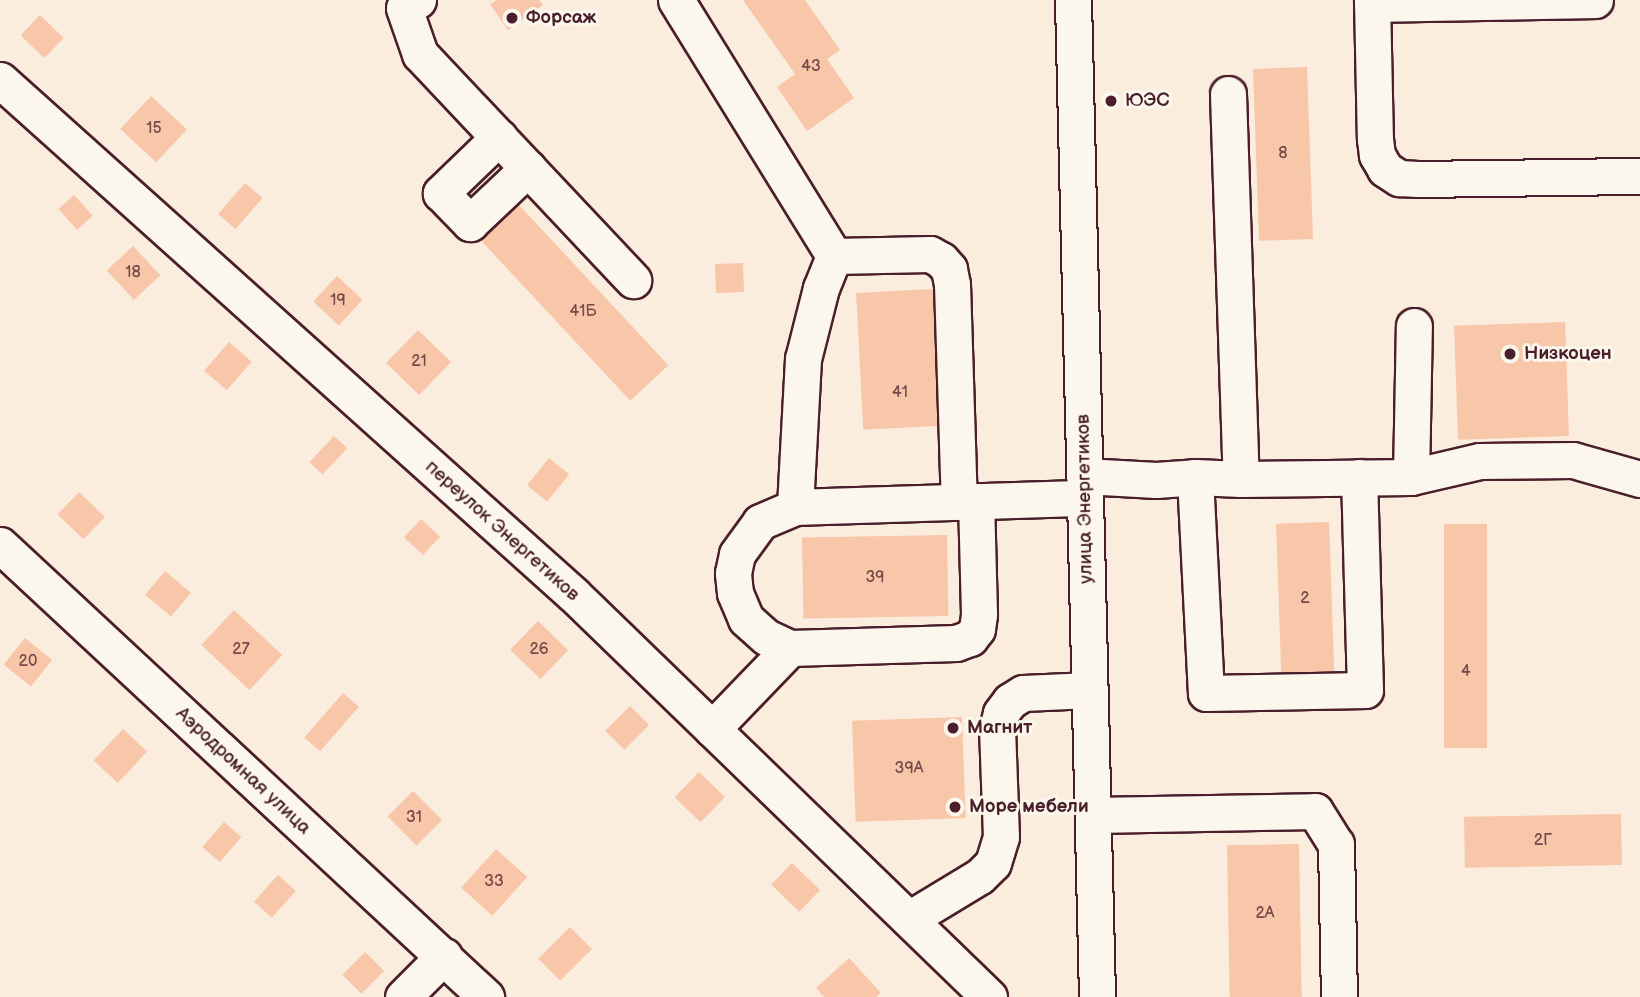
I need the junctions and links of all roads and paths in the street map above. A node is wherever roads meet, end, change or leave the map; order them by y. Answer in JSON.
{"nodes":[{"id":1,"x":418,"y":0,"type":"edge"},
{"id":2,"x":676,"y":0,"type":"edge"},
{"id":3,"x":1073,"y":0,"type":"edge"},
{"id":4,"x":1595,"y":0,"type":"edge"},
{"id":5,"x":1372,"y":2,"type":"edge"},
{"id":6,"x":0,"y":80,"type":"edge"},
{"id":7,"x":1228,"y":94,"type":"dead end"},
{"id":8,"x":499,"y":138,"type":"junction"},
{"id":9,"x":528,"y":168,"type":"junction"},
{"id":10,"x":1640,"y":176,"type":"edge"},
{"id":11,"x":834,"y":256,"type":"junction"},
{"id":12,"x":633,"y":280,"type":"dead end"},
{"id":13,"x":1414,"y":327,"type":"dead end"},
{"id":14,"x":1195,"y":477,"type":"junction"},
{"id":15,"x":1359,"y":477,"type":"junction"},
{"id":16,"x":1410,"y":477,"type":"junction"},
{"id":17,"x":1640,"y":479,"type":"edge"},
{"id":18,"x":1241,"y":480,"type":"junction"},
{"id":19,"x":1085,"y":487,"type":"junction"},
{"id":20,"x":967,"y":502,"type":"junction"},
{"id":21,"x":795,"y":507,"type":"junction"},
{"id":22,"x":0,"y":545,"type":"edge"},
{"id":23,"x":790,"y":648,"type":"junction"},
{"id":24,"x":1090,"y":690,"type":"junction"},
{"id":25,"x":712,"y":729,"type":"junction"},
{"id":26,"x":1093,"y":814,"type":"junction"},
{"id":27,"x":909,"y":919,"type":"junction"},
{"id":28,"x":444,"y":956,"type":"junction"},
{"id":29,"x":403,"y":997,"type":"edge"},
{"id":30,"x":486,"y":997,"type":"edge"},
{"id":31,"x":989,"y":997,"type":"edge"},
{"id":32,"x":1097,"y":997,"type":"edge"},
{"id":33,"x":1339,"y":997,"type":"edge"}],
"edges":[{"from":1,"to":8,"type":"street"},
{"from":2,"to":11,"type":"street"},
{"from":3,"to":19,"type":"street","name":"улица Энергетиков"},
{"from":4,"to":5,"type":"street"},
{"from":5,"to":10,"type":"street"},
{"from":6,"to":25,"type":"street","name":"переулок Энергетиков"},
{"from":7,"to":18,"type":"street"},
{"from":8,"to":9,"type":"street"},
{"from":8,"to":9,"type":"street"},
{"from":9,"to":12,"type":"street"},
{"from":11,"to":20,"type":"street"},
{"from":11,"to":21,"type":"street"},
{"from":13,"to":16,"type":"street"},
{"from":14,"to":15,"type":"street"},
{"from":14,"to":18,"type":"street"},
{"from":14,"to":19,"type":"street"},
{"from":15,"to":16,"type":"street"},
{"from":15,"to":18,"type":"street"},
{"from":16,"to":17,"type":"street"},
{"from":19,"to":20,"type":"street"},
{"from":19,"to":24,"type":"street","name":"улица Энергетиков"},
{"from":20,"to":21,"type":"street"},
{"from":20,"to":23,"type":"street"},
{"from":21,"to":23,"type":"street"},
{"from":22,"to":28,"type":"street","name":"Аэродромная улица"},
{"from":23,"to":25,"type":"street"},
{"from":24,"to":26,"type":"street","name":"улица Энергетиков"},
{"from":24,"to":27,"type":"street"},
{"from":25,"to":27,"type":"street","name":"переулок Энергетиков"},
{"from":26,"to":32,"type":"street","name":"улица Энергетиков"},
{"from":26,"to":33,"type":"street"},
{"from":27,"to":31,"type":"street","name":"переулок Энергетиков"},
{"from":28,"to":29,"type":"street"},
{"from":28,"to":30,"type":"street","name":"Аэродромная улица"}]}
